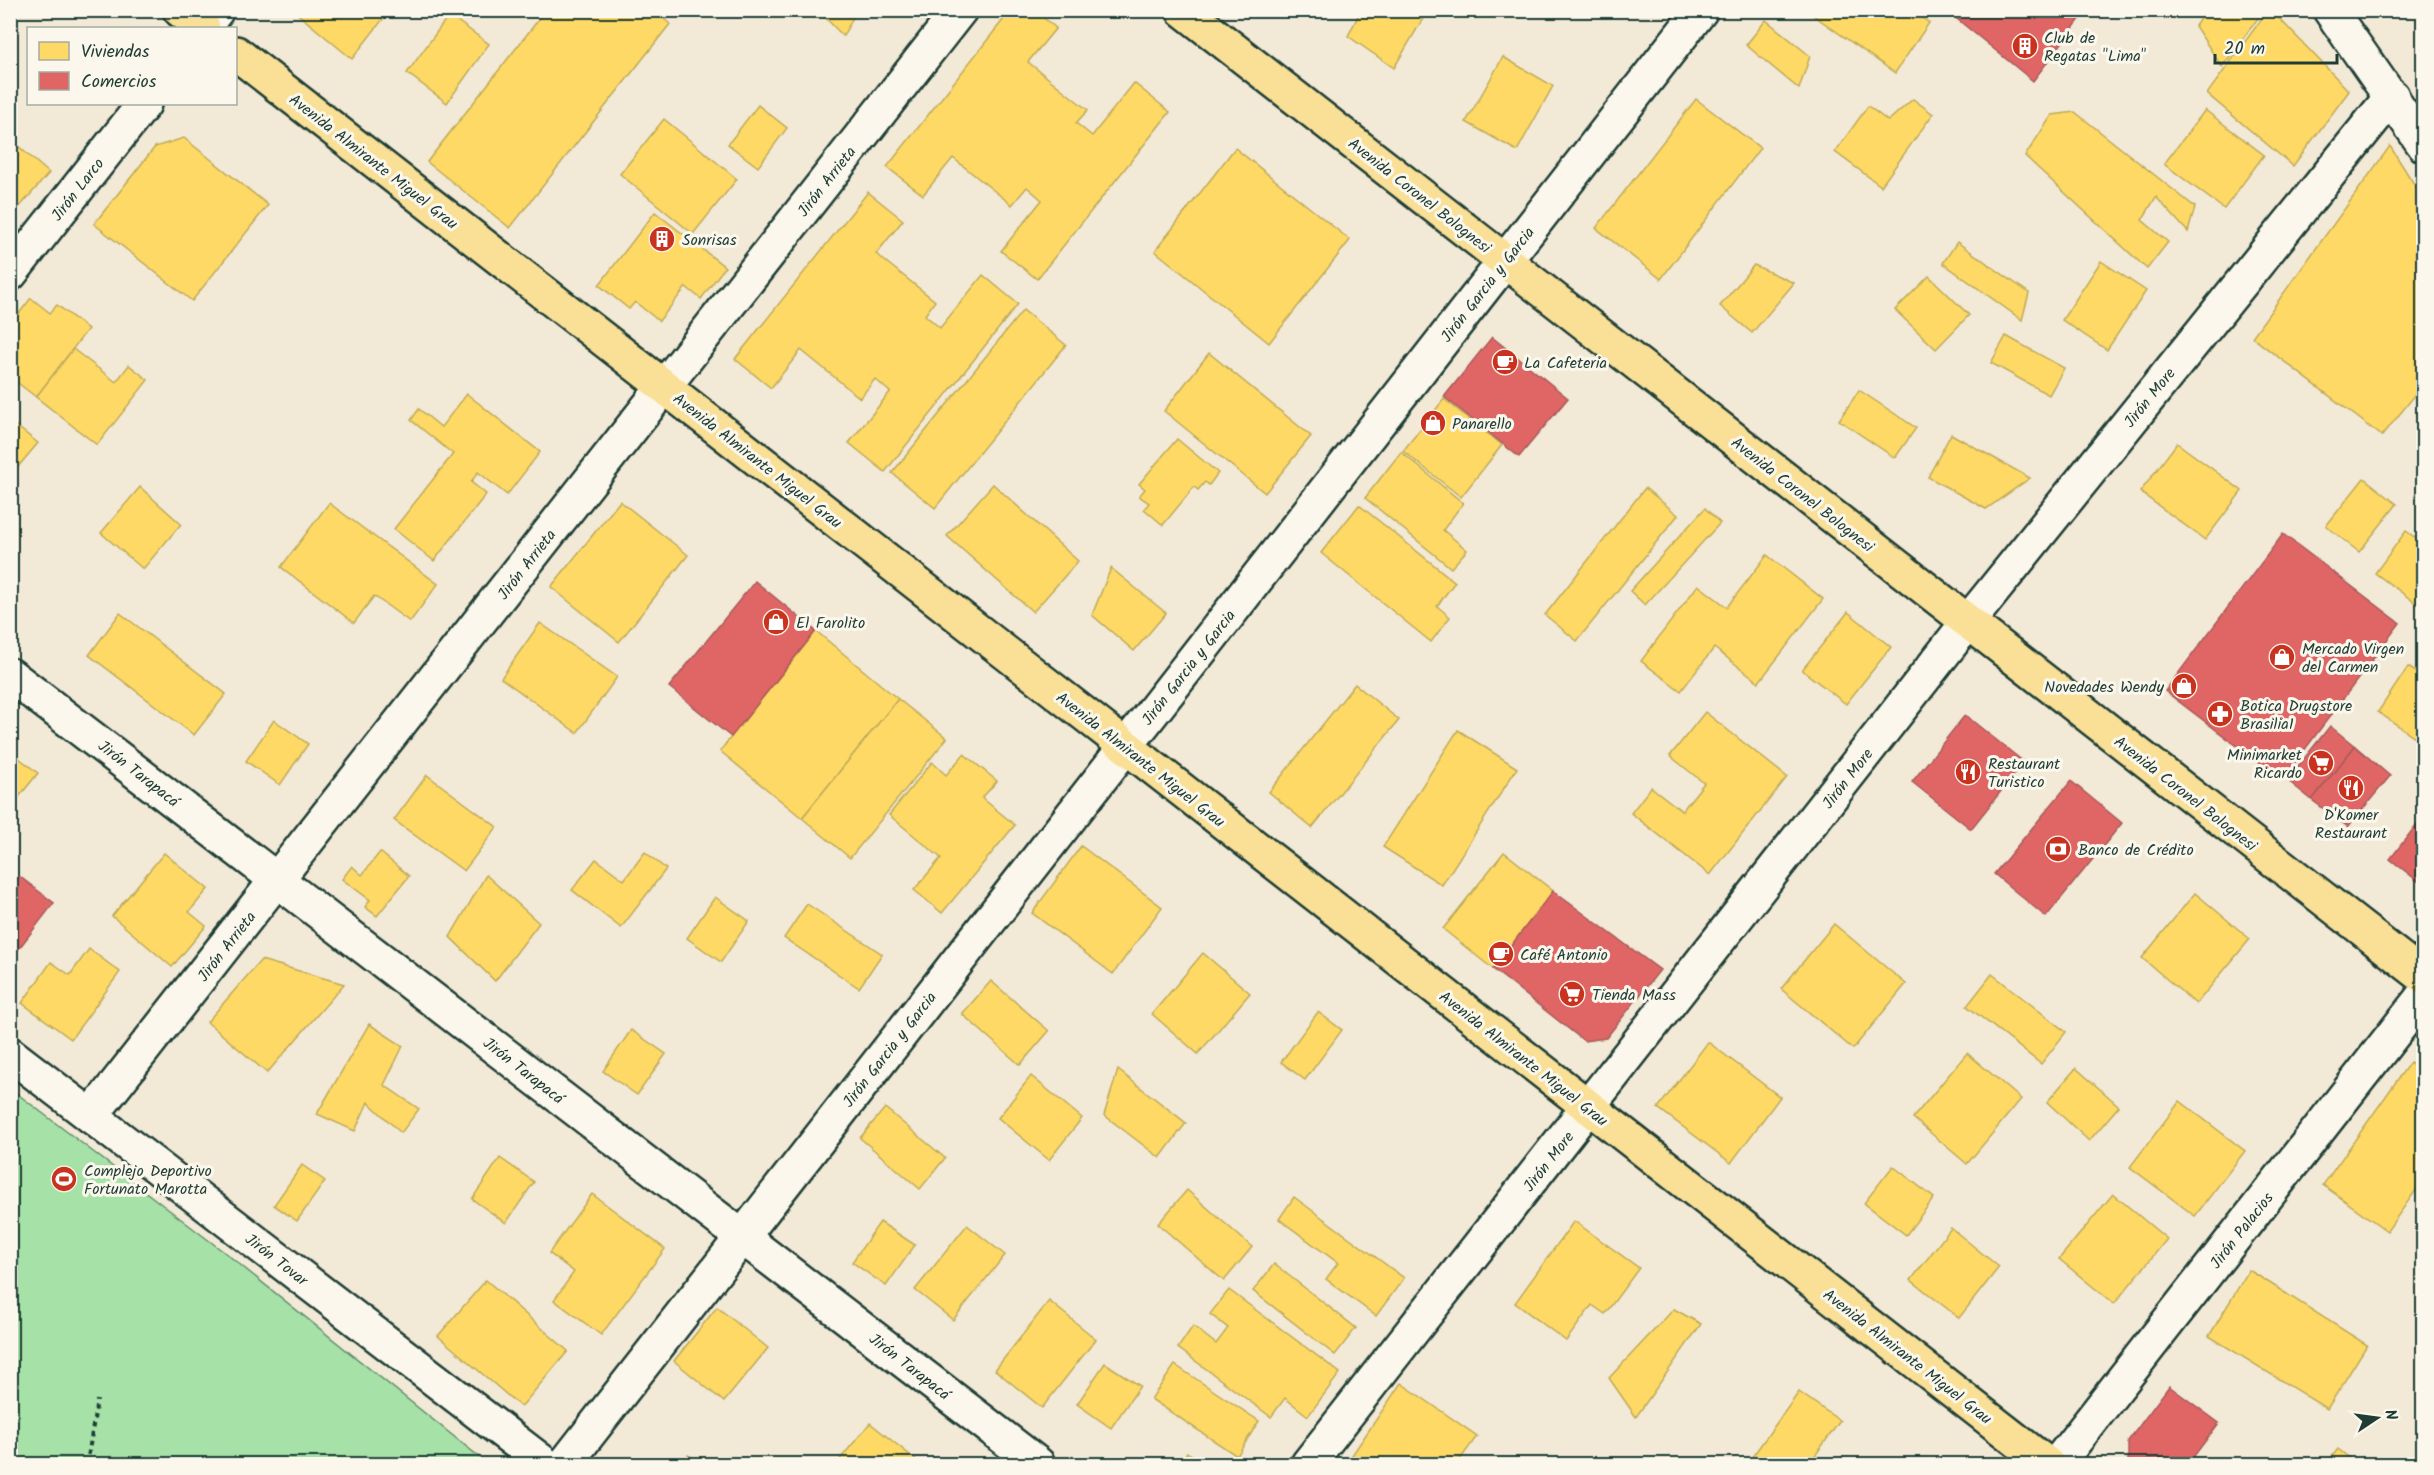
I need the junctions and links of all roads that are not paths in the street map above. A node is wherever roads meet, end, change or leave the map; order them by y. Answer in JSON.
{"nodes":[{"id":1,"x":180,"y":10,"type":"edge"},
{"id":2,"x":217,"y":10,"type":"edge"},
{"id":3,"x":960,"y":10,"type":"edge"},
{"id":4,"x":1183,"y":10,"type":"edge"},
{"id":5,"x":1701,"y":10,"type":"edge"},
{"id":6,"x":2330,"y":10,"type":"edge"},
{"id":7,"x":202,"y":27,"type":"edge"},
{"id":8,"x":204,"y":27,"type":"edge"},
{"id":9,"x":237,"y":54,"type":"edge"},
{"id":10,"x":2392,"y":96,"type":"junction"},
{"id":11,"x":143,"y":105,"type":"edge"},
{"id":12,"x":2424,"y":145,"type":"edge"},
{"id":13,"x":1505,"y":262,"type":"junction"},
{"id":14,"x":10,"y":274,"type":"edge"},
{"id":15,"x":665,"y":388,"type":"junction"},
{"id":16,"x":1968,"y":622,"type":"junction"},
{"id":17,"x":10,"y":675,"type":"edge"},
{"id":18,"x":1125,"y":747,"type":"junction"},
{"id":19,"x":278,"y":880,"type":"junction"},
{"id":20,"x":2424,"y":977,"type":"edge"},
{"id":21,"x":2424,"y":995,"type":"edge"},
{"id":22,"x":10,"y":1054,"type":"edge"},
{"id":23,"x":1589,"y":1108,"type":"junction"},
{"id":24,"x":91,"y":1116,"type":"junction"},
{"id":25,"x":742,"y":1237,"type":"junction"},
{"id":26,"x":545,"y":1464,"type":"edge"},
{"id":27,"x":564,"y":1464,"type":"edge"},
{"id":28,"x":1038,"y":1464,"type":"edge"},
{"id":29,"x":1308,"y":1464,"type":"edge"},
{"id":30,"x":2047,"y":1464,"type":"edge"},
{"id":31,"x":2057,"y":1464,"type":"edge"}],
"edges":[{"from":1,"to":7,"type":"main road"},
{"from":2,"to":8,"type":"street"},
{"from":3,"to":15,"type":"street","name":"Jirón Arrieta"},
{"from":4,"to":13,"type":"main road","name":"Avenida Coronel Bolognesi"},
{"from":5,"to":13,"type":"street","name":"Jirón Garcia y Garcia"},
{"from":6,"to":10,"type":"street"},
{"from":9,"to":15,"type":"main road","name":"Avenida Almirante Miguel Grau"},
{"from":10,"to":12,"type":"street"},
{"from":10,"to":16,"type":"street","name":"Jirón More"},
{"from":11,"to":14,"type":"street","name":"Jirón Larco"},
{"from":13,"to":16,"type":"main road","name":"Avenida Coronel Bolognesi"},
{"from":13,"to":18,"type":"street","name":"Jirón Garcia y Garcia"},
{"from":15,"to":18,"type":"main road","name":"Avenida Almirante Miguel Grau"},
{"from":15,"to":19,"type":"street","name":"Jirón Arrieta"},
{"from":16,"to":20,"type":"main road","name":"Avenida Coronel Bolognesi"},
{"from":16,"to":23,"type":"street","name":"Jirón More"},
{"from":17,"to":19,"type":"street","name":"Jirón Tarapacá"},
{"from":18,"to":23,"type":"main road","name":"Avenida Almirante Miguel Grau"},
{"from":18,"to":25,"type":"street","name":"Jirón Garcia y Garcia"},
{"from":19,"to":24,"type":"street","name":"Jirón Arrieta"},
{"from":19,"to":25,"type":"street","name":"Jirón Tarapacá"},
{"from":21,"to":31,"type":"street","name":"Jirón Palacios"},
{"from":22,"to":24,"type":"street","name":"Jirón Tovar"},
{"from":23,"to":29,"type":"street","name":"Jirón More"},
{"from":23,"to":30,"type":"main road","name":"Avenida Almirante Miguel Grau"},
{"from":24,"to":26,"type":"street","name":"Jirón Tovar"},
{"from":25,"to":27,"type":"street","name":"Jirón Garcia y Garcia"},
{"from":25,"to":28,"type":"street","name":"Jirón Tarapacá"}]}
